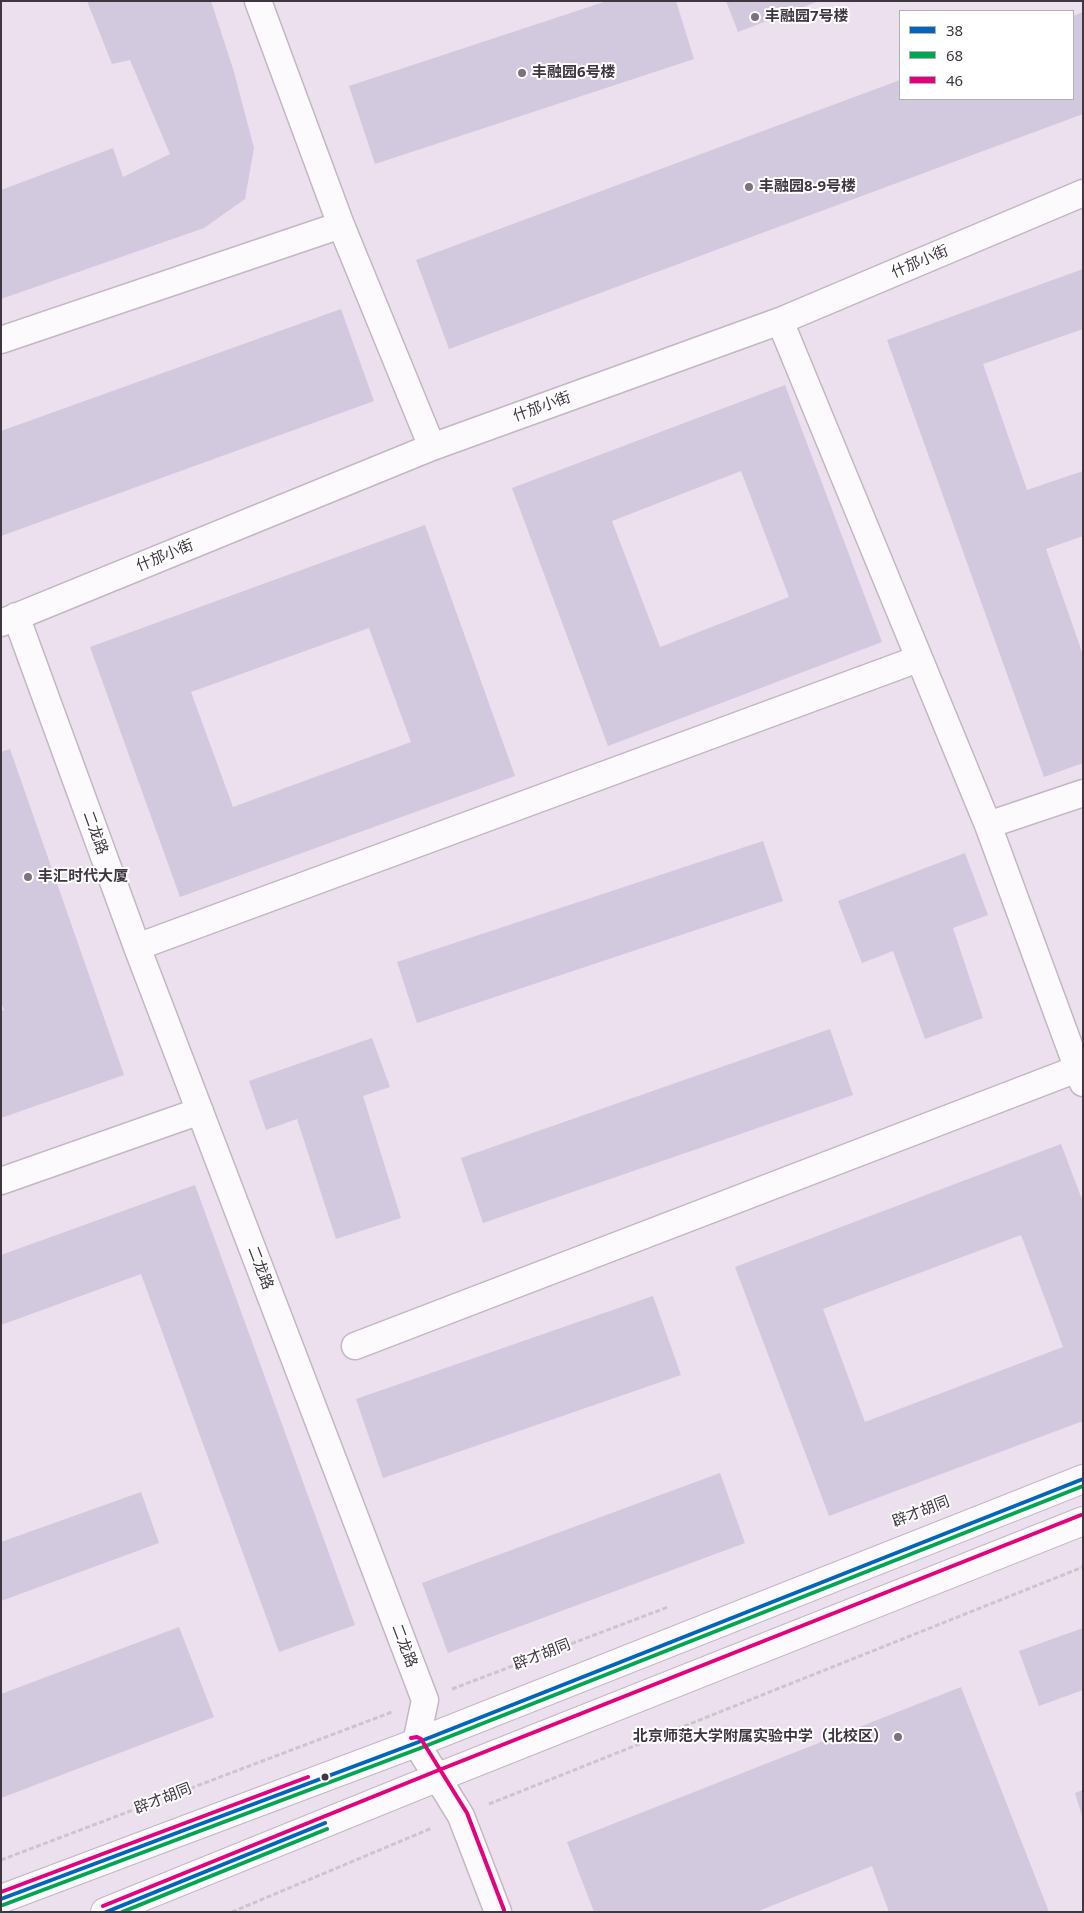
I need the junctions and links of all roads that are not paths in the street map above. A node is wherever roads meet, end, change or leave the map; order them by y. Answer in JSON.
{"nodes":[{"id":1,"x":258,"y":1,"type":"edge"},
{"id":2,"x":1083,"y":193,"type":"edge"},
{"id":3,"x":342,"y":225,"type":"junction"},
{"id":4,"x":780,"y":321,"type":"junction"},
{"id":5,"x":1,"y":340,"type":"edge"},
{"id":6,"x":432,"y":447,"type":"junction"},
{"id":7,"x":9,"y":620,"type":"edge"},
{"id":8,"x":918,"y":659,"type":"junction"},
{"id":9,"x":1083,"y":793,"type":"edge"},
{"id":10,"x":988,"y":825,"type":"junction"},
{"id":11,"x":137,"y":947,"type":"junction"},
{"id":12,"x":1080,"y":1076,"type":"edge"},
{"id":13,"x":200,"y":1111,"type":"junction"},
{"id":14,"x":1,"y":1181,"type":"edge"},
{"id":15,"x":356,"y":1346,"type":"dead end"},
{"id":16,"x":1083,"y":1479,"type":"edge"},
{"id":17,"x":1083,"y":1521,"type":"edge"},
{"id":18,"x":416,"y":1743,"type":"junction"},
{"id":19,"x":436,"y":1778,"type":"junction"},
{"id":20,"x":1,"y":1899,"type":"edge"},
{"id":21,"x":105,"y":1912,"type":"edge"},
{"id":22,"x":498,"y":1912,"type":"edge"}],
"edges":[{"from":1,"to":3,"type":"street"},
{"from":2,"to":4,"type":"street","name":"什邡小街"},
{"from":3,"to":5,"type":"street"},
{"from":3,"to":6,"type":"street"},
{"from":4,"to":6,"type":"street","name":"什邡小街"},
{"from":4,"to":8,"type":"street"},
{"from":6,"to":7,"type":"street","name":"什邡小街"},
{"from":7,"to":11,"type":"street","name":"二龙路"},
{"from":8,"to":10,"type":"street"},
{"from":8,"to":11,"type":"street"},
{"from":9,"to":10,"type":"street"},
{"from":10,"to":12,"type":"street"},
{"from":11,"to":13,"type":"street","name":"二龙路"},
{"from":12,"to":15,"type":"street"},
{"from":13,"to":14,"type":"street"},
{"from":13,"to":18,"type":"street","name":"二龙路"},
{"from":16,"to":18,"type":"main road","name":"辟才胡同"},
{"from":17,"to":19,"type":"main road"},
{"from":18,"to":19,"type":"street"},
{"from":18,"to":20,"type":"main road","name":"辟才胡同"},
{"from":19,"to":21,"type":"main road"},
{"from":19,"to":22,"type":"street"}]}
